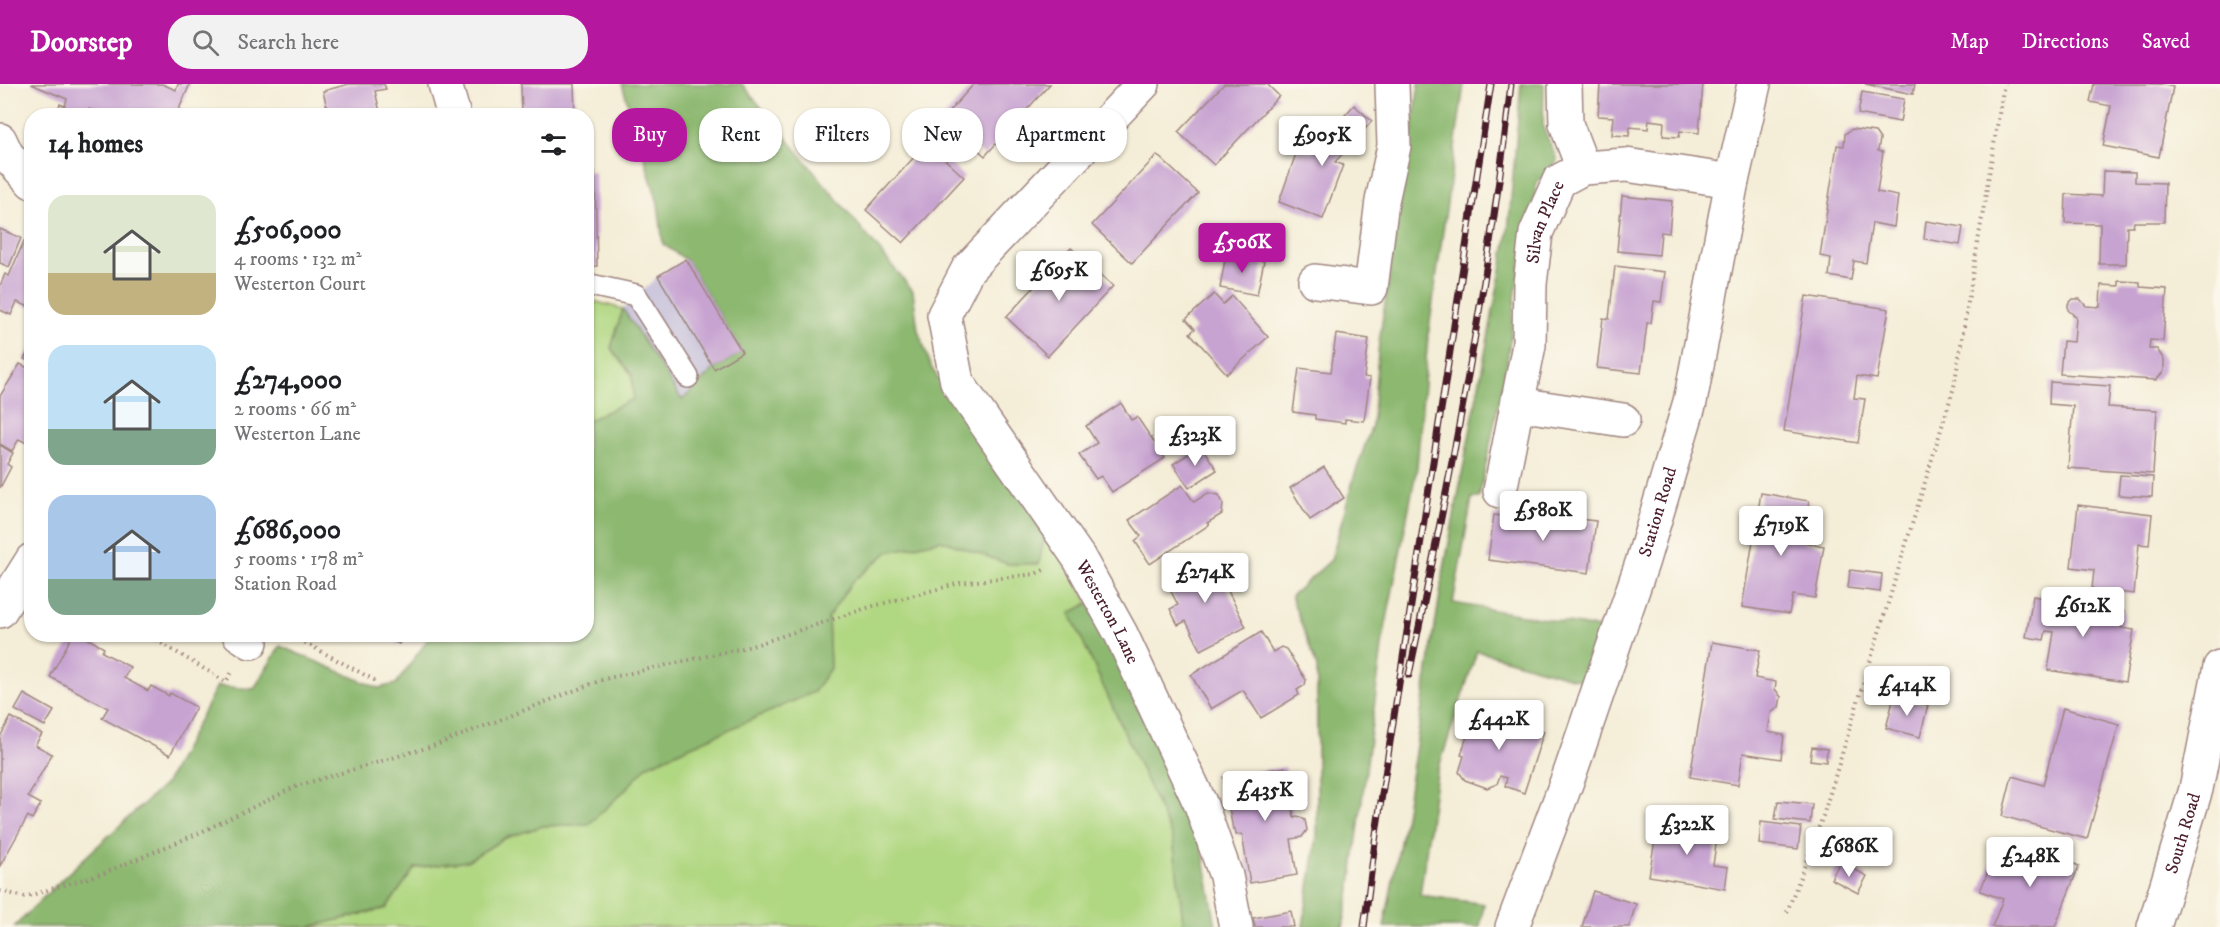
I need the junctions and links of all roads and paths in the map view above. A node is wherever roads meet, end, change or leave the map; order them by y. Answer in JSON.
{"nodes":[{"id":1,"x":445,"y":84,"type":"edge"},
{"id":2,"x":1143,"y":84,"type":"edge"},
{"id":3,"x":1392,"y":84,"type":"edge"},
{"id":4,"x":1565,"y":84,"type":"edge"},
{"id":5,"x":1754,"y":84,"type":"edge"},
{"id":6,"x":2004,"y":84,"type":"edge"},
{"id":7,"x":452,"y":108,"type":"edge"},
{"id":8,"x":0,"y":140,"type":"edge"},
{"id":9,"x":1583,"y":168,"type":"junction"},
{"id":10,"x":24,"y":173,"type":"edge"},
{"id":11,"x":1732,"y":181,"type":"junction"},
{"id":12,"x":1315,"y":281,"type":"dead end"},
{"id":13,"x":594,"y":286,"type":"edge"},
{"id":14,"x":688,"y":377,"type":"dead end"},
{"id":15,"x":1518,"y":404,"type":"junction"},
{"id":16,"x":1623,"y":420,"type":"dead end"},
{"id":17,"x":1500,"y":491,"type":"dead end"},
{"id":18,"x":1079,"y":558,"type":"junction"},
{"id":19,"x":24,"y":573,"type":"edge"},
{"id":20,"x":0,"y":611,"type":"edge"},
{"id":21,"x":159,"y":642,"type":"edge"},
{"id":22,"x":243,"y":642,"type":"edge"},
{"id":23,"x":305,"y":642,"type":"edge"},
{"id":24,"x":2220,"y":667,"type":"edge"},
{"id":25,"x":376,"y":681,"type":"dead end"},
{"id":26,"x":0,"y":891,"type":"edge"},
{"id":27,"x":1787,"y":912,"type":"dead end"},
{"id":28,"x":1236,"y":927,"type":"edge"},
{"id":29,"x":1512,"y":927,"type":"edge"},
{"id":30,"x":2154,"y":927,"type":"edge"}],
"edges":[{"from":1,"to":7,"type":"street"},
{"from":2,"to":18,"type":"street","name":"Westerton Lane"},
{"from":3,"to":12,"type":"street"},
{"from":4,"to":9,"type":"street"},
{"from":5,"to":11,"type":"street","name":"Station Road"},
{"from":6,"to":27,"type":"path"},
{"from":8,"to":10,"type":"street"},
{"from":9,"to":11,"type":"street","name":"Silvan Place"},
{"from":9,"to":15,"type":"street","name":"Silvan Place"},
{"from":11,"to":29,"type":"street","name":"Station Road"},
{"from":13,"to":14,"type":"lane"},
{"from":15,"to":16,"type":"street"},
{"from":15,"to":17,"type":"street","name":"Silvan Place"},
{"from":18,"to":26,"type":"path"},
{"from":18,"to":28,"type":"street","name":"Westerton Lane"},
{"from":19,"to":20,"type":"street"},
{"from":21,"to":22,"type":"path"},
{"from":23,"to":25,"type":"path"},
{"from":24,"to":30,"type":"street","name":"South Road"}]}
